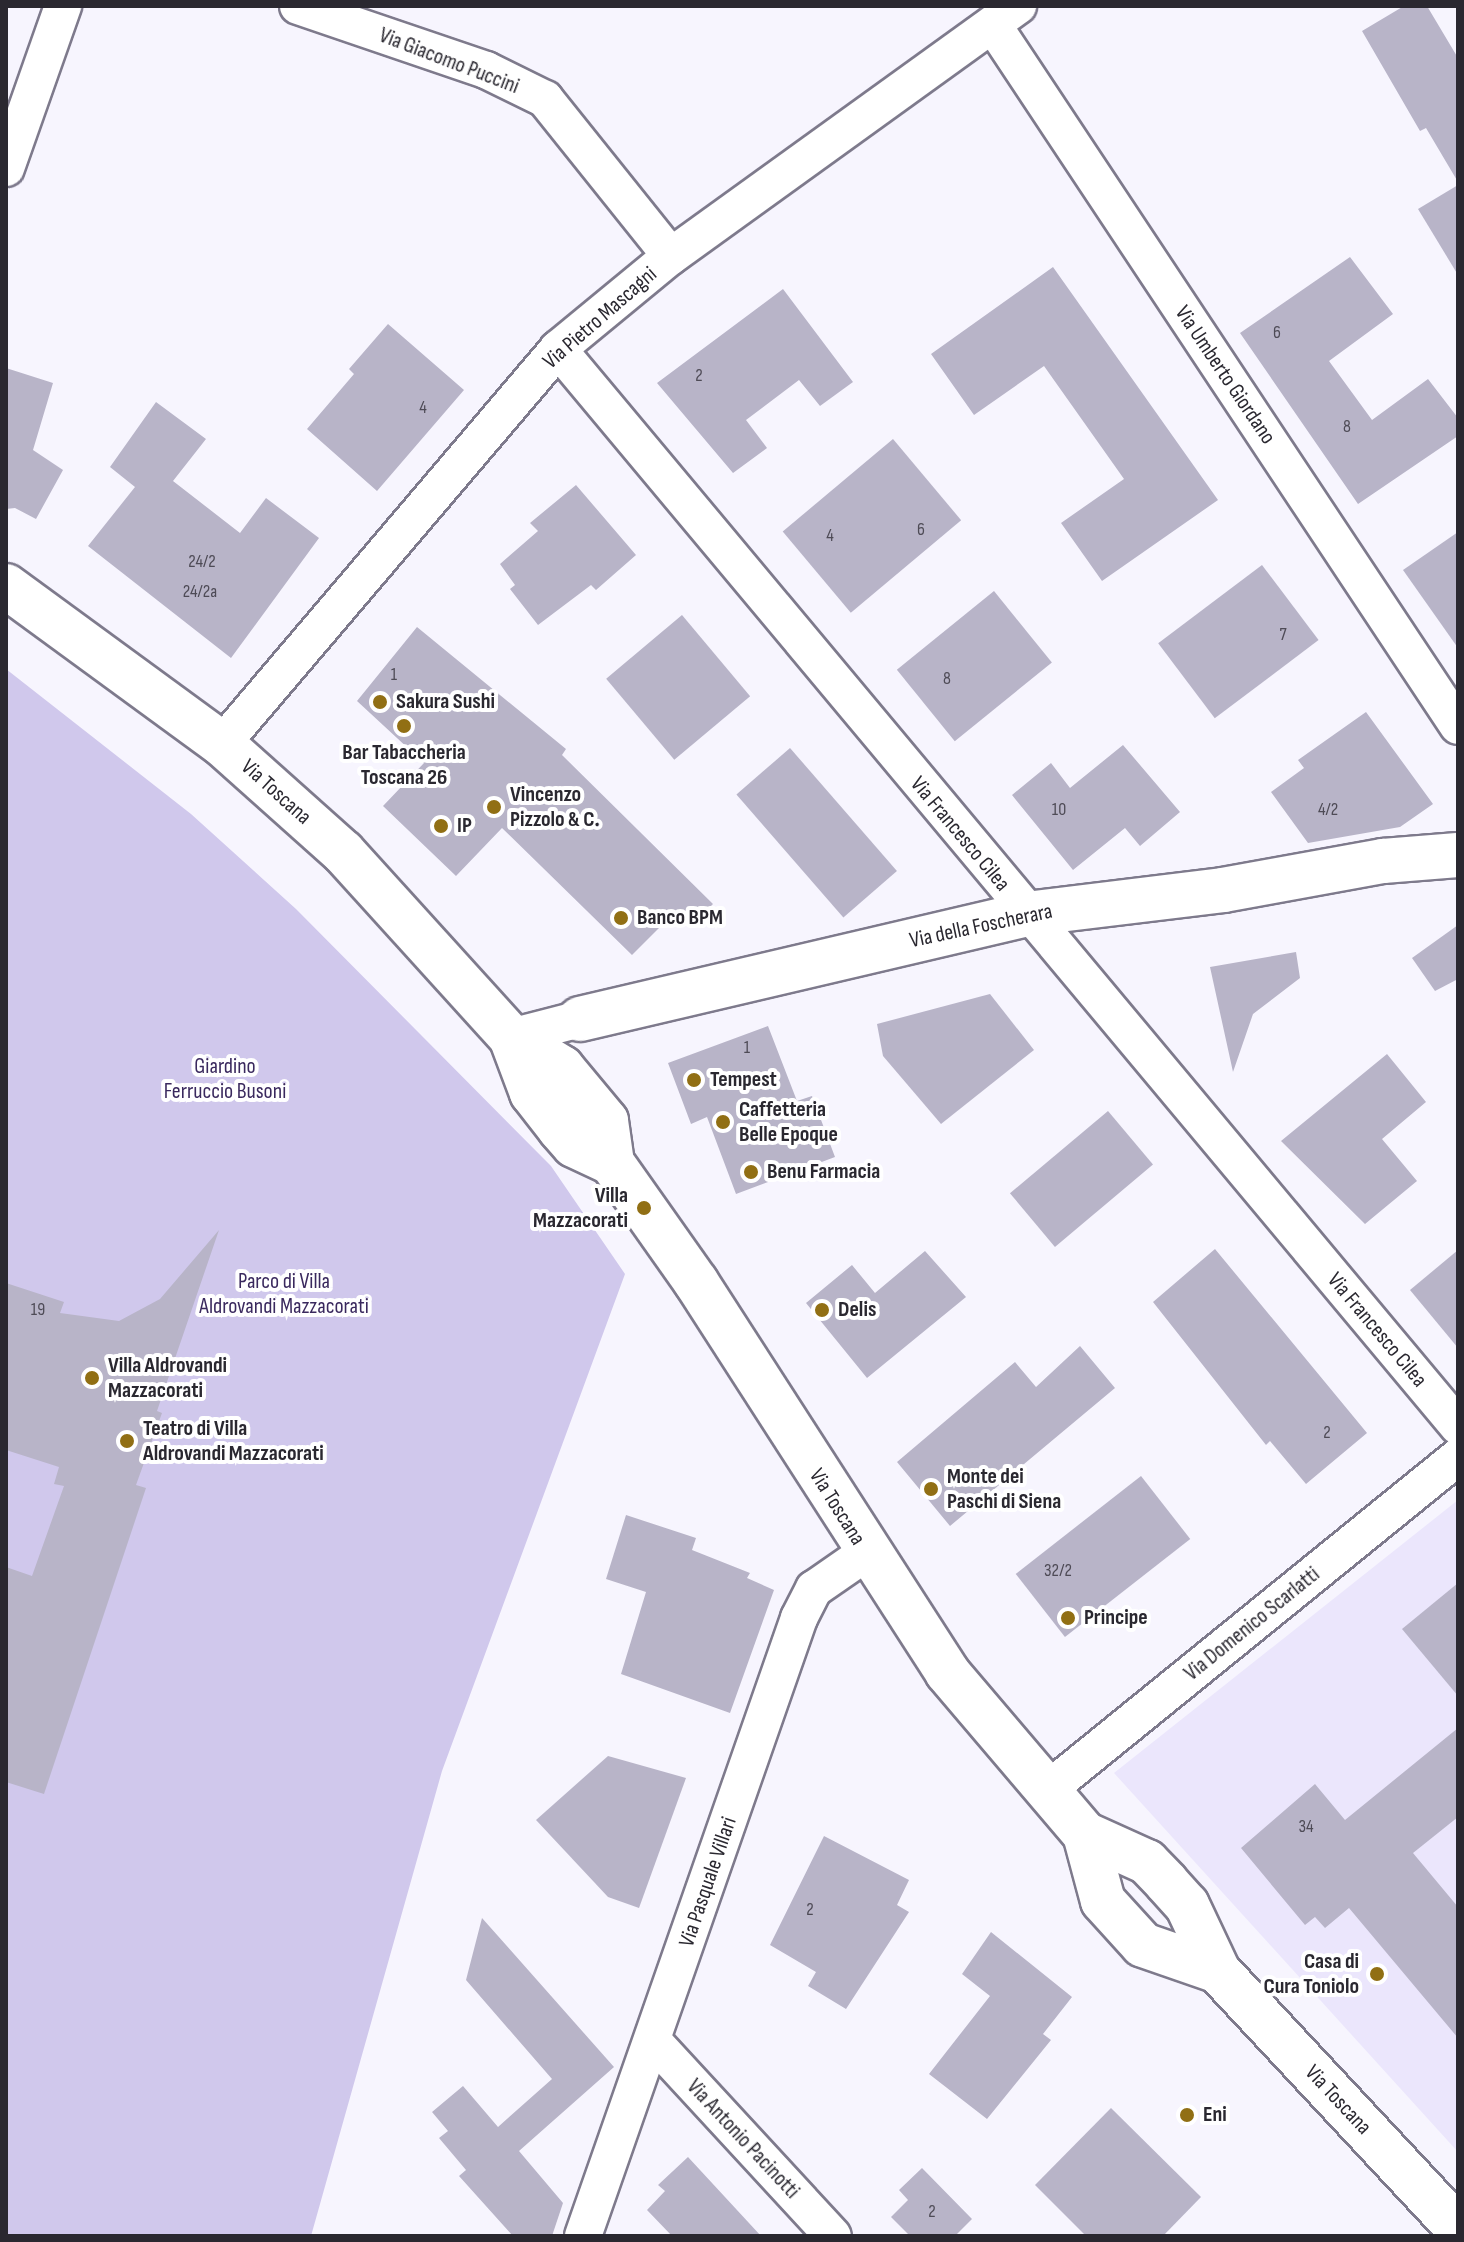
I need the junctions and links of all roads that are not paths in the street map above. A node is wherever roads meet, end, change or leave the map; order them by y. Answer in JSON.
{"nodes":[{"id":1,"x":63,"y":6,"type":"edge"},
{"id":2,"x":298,"y":6,"type":"edge"},
{"id":3,"x":1006,"y":15,"type":"edge"},
{"id":4,"x":6,"y":168,"type":"edge"},
{"id":5,"x":671,"y":256,"type":"junction"},
{"id":6,"x":558,"y":349,"type":"junction"},
{"id":7,"x":6,"y":586,"type":"edge"},
{"id":8,"x":1458,"y":726,"type":"edge"},
{"id":9,"x":222,"y":744,"type":"junction"},
{"id":10,"x":1458,"y":855,"type":"edge"},
{"id":11,"x":1026,"y":914,"type":"junction"},
{"id":12,"x":580,"y":1019,"type":"joint"},
{"id":13,"x":511,"y":1037,"type":"junction"},
{"id":14,"x":1458,"y":1426,"type":"edge"},
{"id":15,"x":1458,"y":1457,"type":"edge"},
{"id":16,"x":866,"y":1553,"type":"junction"},
{"id":17,"x":1045,"y":1792,"type":"junction"},
{"id":18,"x":1085,"y":1834,"type":"junction"},
{"id":19,"x":1218,"y":1971,"type":"junction"},
{"id":20,"x":653,"y":2041,"type":"junction"},
{"id":21,"x":1458,"y":2228,"type":"edge"},
{"id":22,"x":583,"y":2236,"type":"edge"},
{"id":23,"x":833,"y":2236,"type":"edge"}],
"edges":[{"from":1,"to":4,"type":"street"},
{"from":2,"to":5,"type":"street","name":"Via Giacomo Puccini"},
{"from":3,"to":5,"type":"street","name":"Via Pietro Mascagni"},
{"from":3,"to":8,"type":"street","name":"Via Umberto Giordano"},
{"from":5,"to":6,"type":"street","name":"Via Pietro Mascagni"},
{"from":6,"to":9,"type":"street","name":"Via Pietro Mascagni"},
{"from":6,"to":11,"type":"street","name":"Via Francesco Cilea"},
{"from":7,"to":9,"type":"main road","name":"Via Toscana"},
{"from":9,"to":13,"type":"main road","name":"Via Toscana"},
{"from":10,"to":11,"type":"main road","name":"Via della Foscherara"},
{"from":11,"to":12,"type":"main road","name":"Via della Foscherara"},
{"from":11,"to":14,"type":"street","name":"Via Francesco Cilea"},
{"from":12,"to":13,"type":"street","name":"Via della Foscherara"},
{"from":13,"to":16,"type":"main road","name":"Via Toscana"},
{"from":15,"to":17,"type":"street","name":"Via Domenico Scarlatti"},
{"from":16,"to":17,"type":"main road","name":"Via Toscana"},
{"from":16,"to":20,"type":"street","name":"Via Pasquale Villari"},
{"from":17,"to":18,"type":"main road","name":"Via Toscana"},
{"from":18,"to":19,"type":"main road","name":"Via Toscana"},
{"from":18,"to":19,"type":"main road","name":"Via Toscana"},
{"from":19,"to":21,"type":"main road","name":"Via Toscana"},
{"from":20,"to":22,"type":"street","name":"Via Pasquale Villari"},
{"from":20,"to":23,"type":"street","name":"Via Antonio Pacinotti"}]}
